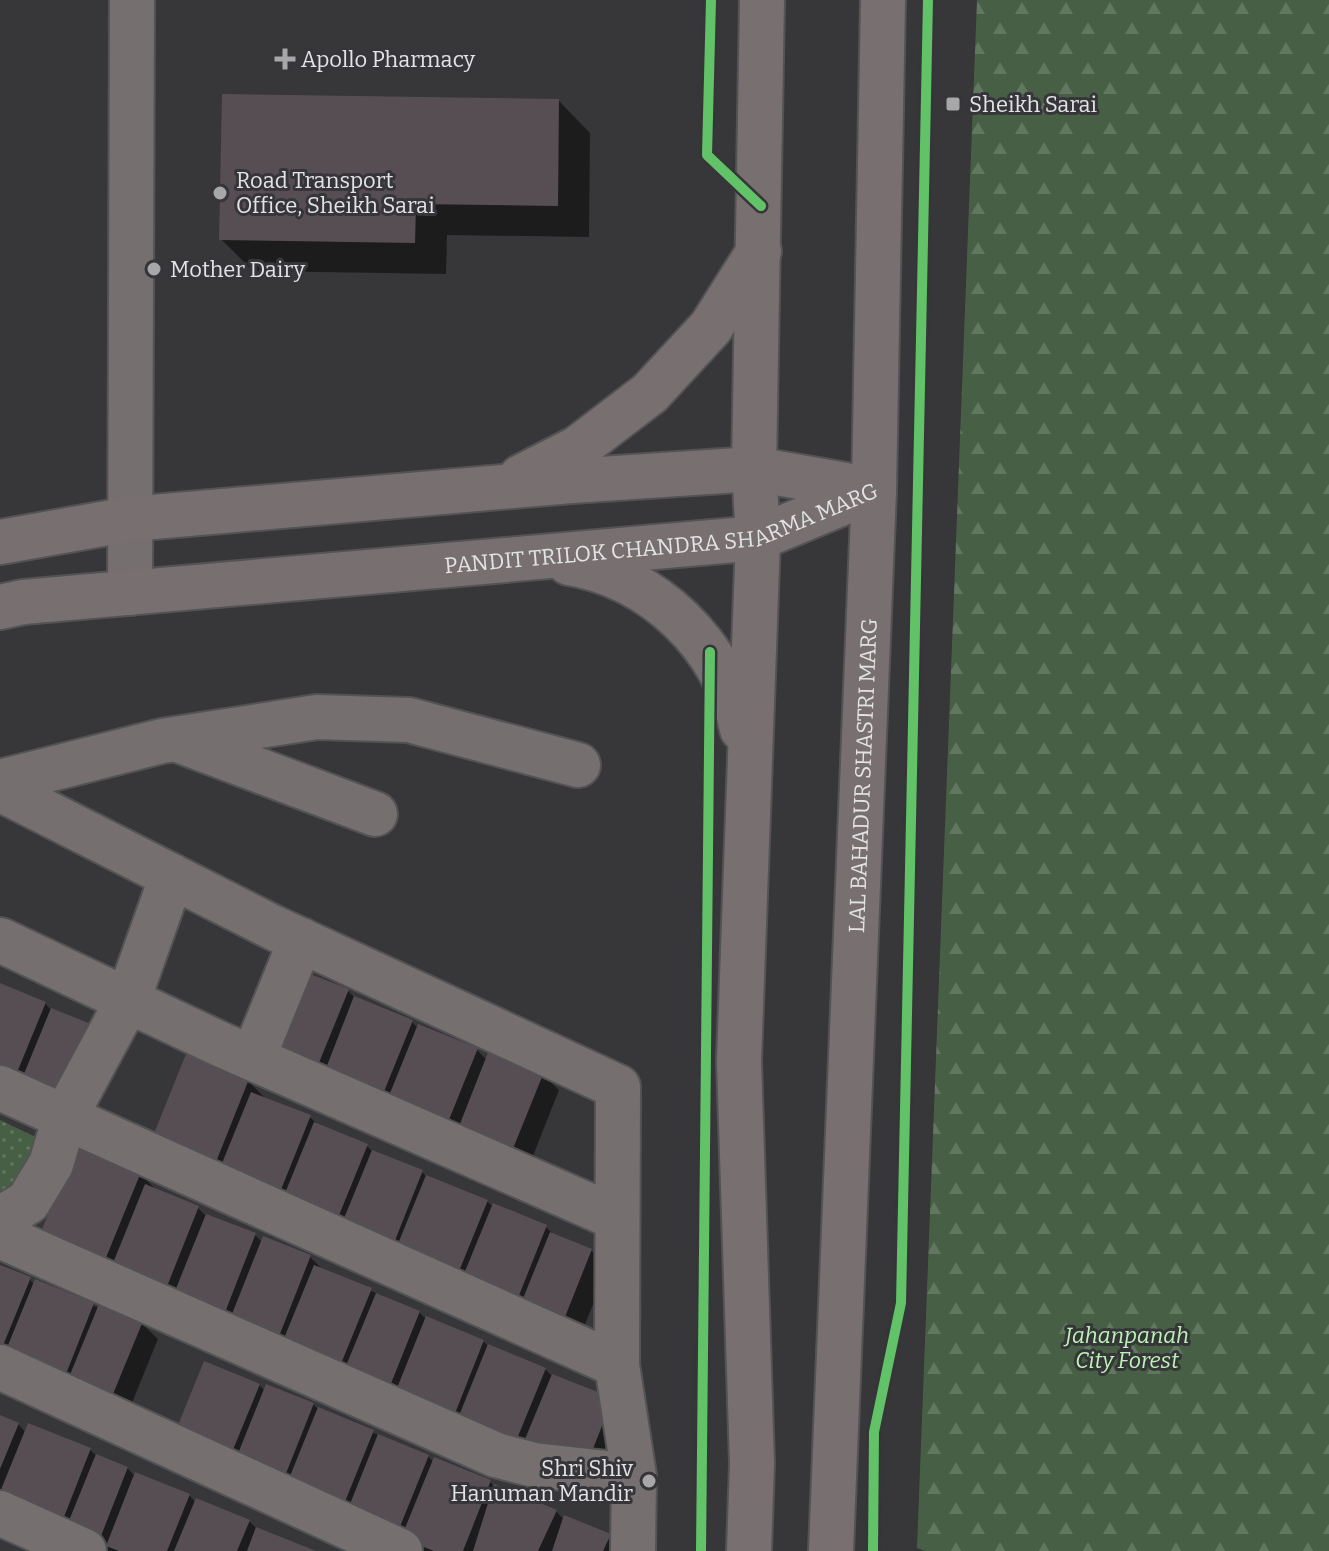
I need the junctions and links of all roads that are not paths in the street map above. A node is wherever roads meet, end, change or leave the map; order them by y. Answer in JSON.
{"nodes":[{"id":1,"x":132,"y":0,"type":"edge"},
{"id":2,"x":762,"y":0,"type":"edge"},
{"id":3,"x":883,"y":0,"type":"edge"},
{"id":4,"x":759,"y":251,"type":"junction"},
{"id":5,"x":754,"y":469,"type":"junction"},
{"id":6,"x":497,"y":488,"type":"junction"},
{"id":7,"x":874,"y":490,"type":"junction"},
{"id":8,"x":130,"y":519,"type":"junction"},
{"id":9,"x":758,"y":538,"type":"junction"},
{"id":10,"x":0,"y":542,"type":"edge"},
{"id":11,"x":518,"y":560,"type":"junction"},
{"id":12,"x":130,"y":593,"type":"junction"},
{"id":13,"x":0,"y":607,"type":"edge"},
{"id":14,"x":175,"y":739,"type":"junction"},
{"id":15,"x":578,"y":765,"type":"dead end"},
{"id":16,"x":0,"y":782,"type":"edge"},
{"id":17,"x":0,"y":789,"type":"edge"},
{"id":18,"x":747,"y":802,"type":"junction"},
{"id":19,"x":375,"y":814,"type":"dead end"},
{"id":20,"x":172,"y":876,"type":"junction"},
{"id":21,"x":0,"y":940,"type":"edge"},
{"id":22,"x":301,"y":940,"type":"junction"},
{"id":23,"x":128,"y":1000,"type":"junction"},
{"id":24,"x":253,"y":1058,"type":"junction"},
{"id":25,"x":0,"y":1088,"type":"edge"},
{"id":26,"x":65,"y":1117,"type":"junction"},
{"id":27,"x":617,"y":1218,"type":"junction"},
{"id":28,"x":0,"y":1219,"type":"edge"},
{"id":29,"x":0,"y":1236,"type":"edge"},
{"id":30,"x":617,"y":1365,"type":"junction"},
{"id":31,"x":0,"y":1367,"type":"edge"},
{"id":32,"x":634,"y":1476,"type":"junction"},
{"id":33,"x":0,"y":1513,"type":"edge"},
{"id":34,"x":84,"y":1551,"type":"edge"},
{"id":35,"x":400,"y":1551,"type":"edge"},
{"id":36,"x":633,"y":1551,"type":"edge"},
{"id":37,"x":749,"y":1551,"type":"edge"},
{"id":38,"x":831,"y":1551,"type":"edge"}],
"edges":[{"from":1,"to":8,"type":"street"},
{"from":2,"to":4,"type":"main road"},
{"from":3,"to":7,"type":"main road","name":"LAL BAHADUR SHASTRI MARG"},
{"from":4,"to":5,"type":"main road"},
{"from":4,"to":6,"type":"main road"},
{"from":5,"to":6,"type":"main road","name":"PANDIT TRILOK CHANDRA SHARMA MARG"},
{"from":5,"to":7,"type":"main road","name":"PANDIT TRILOK CHANDRA SHARMA MARG"},
{"from":5,"to":9,"type":"main road"},
{"from":6,"to":8,"type":"main road","name":"PANDIT TRILOK CHANDRA SHARMA MARG"},
{"from":7,"to":9,"type":"main road","name":"PANDIT TRILOK CHANDRA SHARMA MARG"},
{"from":7,"to":38,"type":"main road","name":"LAL BAHADUR SHASTRI MARG"},
{"from":8,"to":10,"type":"main road","name":"PANDIT TRILOK CHANDRA SHARMA MARG"},
{"from":8,"to":12,"type":"street"},
{"from":9,"to":11,"type":"main road","name":"PANDIT TRILOK CHANDRA SHARMA MARG"},
{"from":9,"to":18,"type":"main road"},
{"from":11,"to":12,"type":"main road","name":"PANDIT TRILOK CHANDRA SHARMA MARG"},
{"from":11,"to":18,"type":"main road"},
{"from":12,"to":13,"type":"main road","name":"PANDIT TRILOK CHANDRA SHARMA MARG"},
{"from":14,"to":15,"type":"street"},
{"from":14,"to":16,"type":"street"},
{"from":14,"to":19,"type":"street"},
{"from":17,"to":20,"type":"street"},
{"from":18,"to":37,"type":"main road"},
{"from":20,"to":22,"type":"street"},
{"from":20,"to":23,"type":"street"},
{"from":21,"to":23,"type":"street"},
{"from":22,"to":24,"type":"street"},
{"from":22,"to":27,"type":"street"},
{"from":23,"to":24,"type":"street"},
{"from":23,"to":26,"type":"street"},
{"from":24,"to":27,"type":"street"},
{"from":25,"to":26,"type":"street"},
{"from":26,"to":28,"type":"street"},
{"from":26,"to":30,"type":"street"},
{"from":27,"to":30,"type":"street"},
{"from":29,"to":32,"type":"street"},
{"from":30,"to":32,"type":"street"},
{"from":31,"to":35,"type":"street"},
{"from":32,"to":36,"type":"street"},
{"from":33,"to":34,"type":"street"}]}
